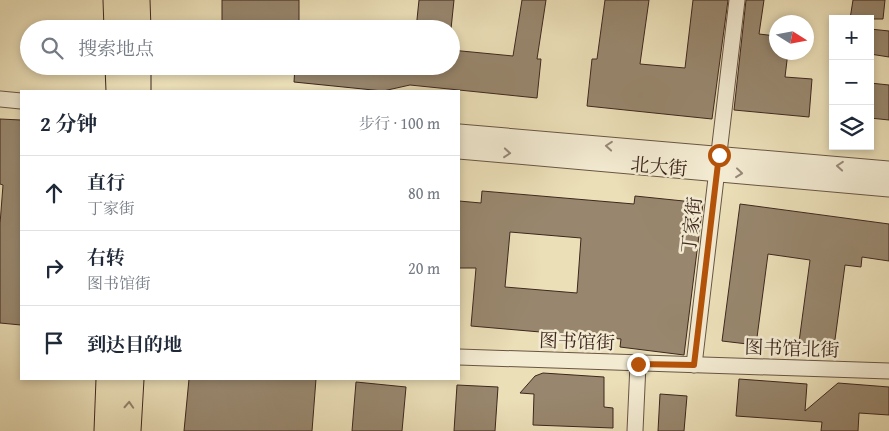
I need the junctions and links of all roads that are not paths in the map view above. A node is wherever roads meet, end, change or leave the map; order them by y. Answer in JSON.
{"nodes":[{"id":1,"x":116,"y":0,"type":"edge"},
{"id":2,"x":137,"y":0,"type":"edge"},
{"id":3,"x":737,"y":0,"type":"edge"},
{"id":4,"x":117,"y":20,"type":"edge"},
{"id":5,"x":138,"y":20,"type":"edge"},
{"id":6,"x":118,"y":75,"type":"edge"},
{"id":7,"x":138,"y":75,"type":"edge"},
{"id":8,"x":119,"y":90,"type":"edge"},
{"id":9,"x":138,"y":90,"type":"edge"},
{"id":10,"x":0,"y":99,"type":"edge"},
{"id":11,"x":20,"y":101,"type":"edge"},
{"id":12,"x":460,"y":134,"type":"edge"},
{"id":13,"x":460,"y":149,"type":"edge"},
{"id":14,"x":718,"y":163,"type":"junction"},
{"id":15,"x":889,"y":171,"type":"edge"},
{"id":16,"x":889,"y":187,"type":"edge"},
{"id":17,"x":460,"y":356,"type":"edge"},
{"id":18,"x":638,"y":364,"type":"junction"},
{"id":19,"x":694,"y":365,"type":"junction"},
{"id":20,"x":889,"y":371,"type":"edge"},
{"id":21,"x":109,"y":380,"type":"edge"},
{"id":22,"x":130,"y":380,"type":"edge"},
{"id":23,"x":107,"y":431,"type":"edge"},
{"id":24,"x":128,"y":431,"type":"edge"},
{"id":25,"x":635,"y":431,"type":"edge"}],
"edges":[{"from":1,"to":4,"type":"main road"},
{"from":2,"to":5,"type":"main road"},
{"from":3,"to":14,"type":"street","name":"丁家街"},
{"from":6,"to":8,"type":"main road"},
{"from":7,"to":9,"type":"main road"},
{"from":10,"to":11,"type":"street"},
{"from":14,"to":12,"type":"street","name":"北大街","one_way":true},
{"from":13,"to":14,"type":"street","name":"北大街","one_way":true},
{"from":15,"to":14,"type":"street","name":"北大街","one_way":true},
{"from":14,"to":16,"type":"street","name":"北大街","one_way":true},
{"from":14,"to":19,"type":"street","name":"丁家街"},
{"from":17,"to":18,"type":"street","name":"图书馆街"},
{"from":18,"to":19,"type":"street","name":"图书馆街"},
{"from":18,"to":25,"type":"street"},
{"from":19,"to":20,"type":"street","name":"图书馆北街"},
{"from":21,"to":23,"type":"main road"},
{"from":24,"to":22,"type":"main road","one_way":true}]}
